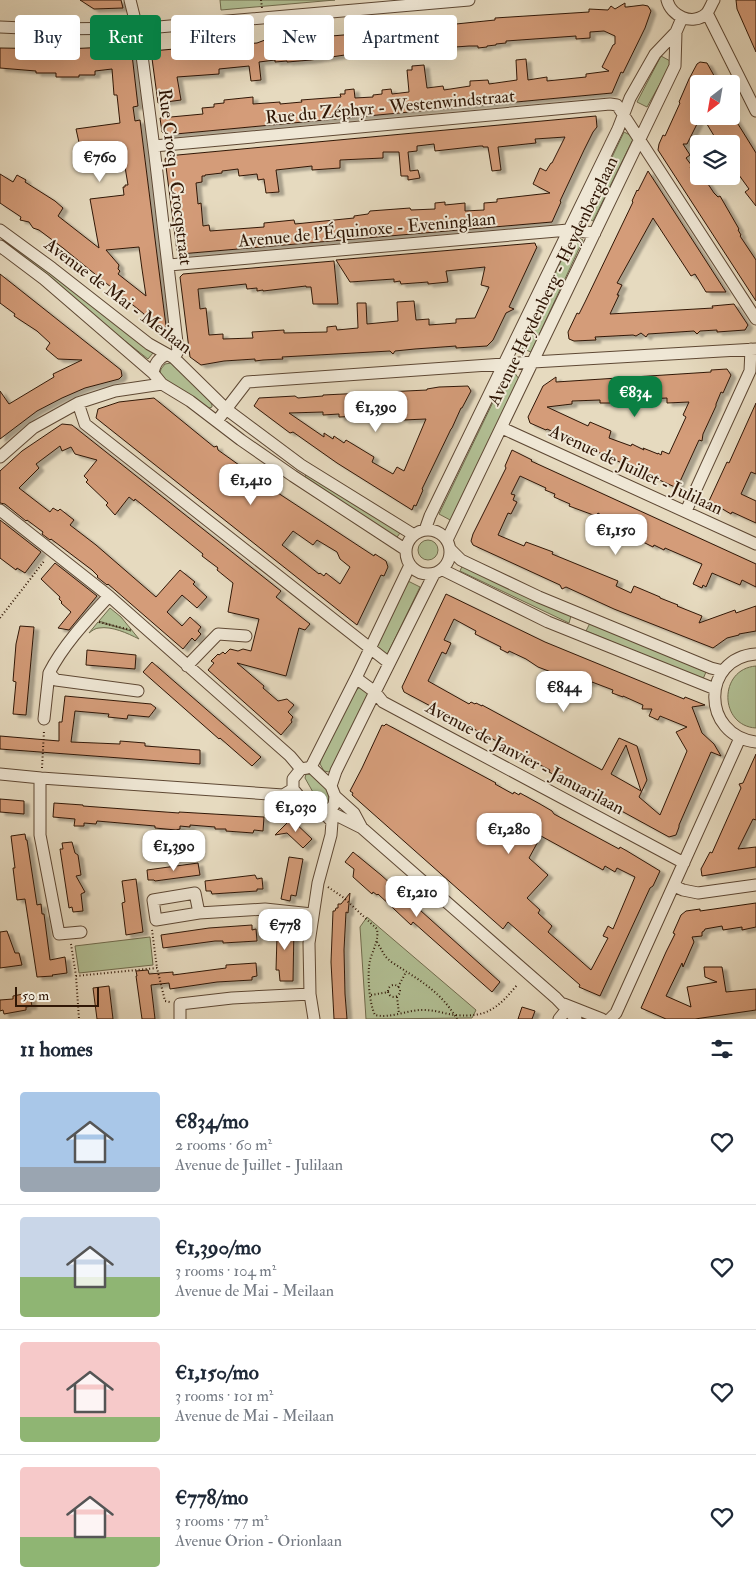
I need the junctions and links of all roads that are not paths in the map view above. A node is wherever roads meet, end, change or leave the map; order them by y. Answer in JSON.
{"nodes":[{"id":1,"x":130,"y":0,"type":"edge"},
{"id":2,"x":469,"y":0,"type":"edge"},
{"id":3,"x":667,"y":0,"type":"edge"},
{"id":4,"x":714,"y":0,"type":"edge"},
{"id":5,"x":707,"y":13,"type":"junction"},
{"id":6,"x":134,"y":15,"type":"edge"},
{"id":7,"x":682,"y":18,"type":"junction"},
{"id":8,"x":161,"y":26,"type":"edge"},
{"id":9,"x":0,"y":28,"type":"edge"},
{"id":10,"x":90,"y":29,"type":"edge"},
{"id":11,"x":676,"y":32,"type":"junction"},
{"id":12,"x":142,"y":60,"type":"edge"},
{"id":13,"x":756,"y":111,"type":"edge"},
{"id":14,"x":623,"y":115,"type":"junction"},
{"id":15,"x":639,"y":140,"type":"junction"},
{"id":16,"x":154,"y":146,"type":"junction"},
{"id":17,"x":568,"y":230,"type":"junction"},
{"id":18,"x":595,"y":233,"type":"junction"},
{"id":19,"x":2,"y":234,"type":"edge"},
{"id":20,"x":0,"y":246,"type":"edge"},
{"id":21,"x":169,"y":265,"type":"junction"},
{"id":22,"x":756,"y":319,"type":"edge"},
{"id":23,"x":754,"y":349,"type":"edge"},
{"id":24,"x":170,"y":356,"type":"junction"},
{"id":25,"x":533,"y":362,"type":"junction"},
{"id":26,"x":504,"y":364,"type":"junction"},
{"id":27,"x":154,"y":373,"type":"junction"},
{"id":28,"x":162,"y":384,"type":"junction"},
{"id":29,"x":78,"y":403,"type":"junction"},
{"id":30,"x":226,"y":409,"type":"junction"},
{"id":31,"x":217,"y":421,"type":"junction"},
{"id":32,"x":502,"y":428,"type":"junction"},
{"id":33,"x":0,"y":457,"type":"edge"},
{"id":34,"x":300,"y":465,"type":"junction"},
{"id":35,"x":293,"y":476,"type":"junction"},
{"id":36,"x":0,"y":510,"type":"edge"},
{"id":37,"x":686,"y":511,"type":"junction"},
{"id":38,"x":426,"y":530,"type":"junction"},
{"id":39,"x":414,"y":535,"type":"junction"},
{"id":40,"x":756,"y":544,"type":"edge"},
{"id":41,"x":449,"y":545,"type":"junction"},
{"id":42,"x":406,"y":550,"type":"junction"},
{"id":43,"x":410,"y":564,"type":"junction"},
{"id":44,"x":438,"y":572,"type":"junction"},
{"id":45,"x":109,"y":596,"type":"junction"},
{"id":46,"x":579,"y":615,"type":"junction"},
{"id":47,"x":573,"y":632,"type":"junction"},
{"id":48,"x":246,"y":636,"type":"dead end"},
{"id":49,"x":369,"y":648,"type":"junction"},
{"id":50,"x":756,"y":654,"type":"edge"},
{"id":51,"x":389,"y":664,"type":"junction"},
{"id":52,"x":187,"y":666,"type":"junction"},
{"id":53,"x":723,"y":671,"type":"junction"},
{"id":54,"x":49,"y":673,"type":"junction"},
{"id":55,"x":356,"y":678,"type":"junction"},
{"id":56,"x":715,"y":689,"type":"junction"},
{"id":57,"x":138,"y":691,"type":"dead end"},
{"id":58,"x":375,"y":692,"type":"junction"},
{"id":59,"x":44,"y":723,"type":"road end"},
{"id":60,"x":740,"y":738,"type":"junction"},
{"id":61,"x":756,"y":742,"type":"edge"},
{"id":62,"x":306,"y":768,"type":"junction"},
{"id":63,"x":0,"y":774,"type":"edge"},
{"id":64,"x":41,"y":778,"type":"junction"},
{"id":65,"x":293,"y":790,"type":"junction"},
{"id":66,"x":333,"y":791,"type":"junction"},
{"id":67,"x":326,"y":812,"type":"junction"},
{"id":68,"x":362,"y":828,"type":"junction"},
{"id":69,"x":684,"y":863,"type":"junction"},
{"id":70,"x":756,"y":885,"type":"edge"},
{"id":71,"x":674,"y":886,"type":"junction"},
{"id":72,"x":199,"y":913,"type":"junction"},
{"id":73,"x":312,"y":914,"type":"junction"},
{"id":74,"x":76,"y":932,"type":"road end"},
{"id":75,"x":310,"y":994,"type":"junction"},
{"id":76,"x":564,"y":1006,"type":"junction"},
{"id":77,"x":180,"y":1019,"type":"edge"},
{"id":78,"x":314,"y":1019,"type":"edge"},
{"id":79,"x":559,"y":1019,"type":"edge"},
{"id":80,"x":576,"y":1019,"type":"edge"},
{"id":81,"x":602,"y":1019,"type":"edge"},
{"id":82,"x":610,"y":1019,"type":"edge"}],
"edges":[{"from":1,"to":6,"type":"street","name":"Rue Crocq - Crocqstraat"},
{"from":2,"to":8,"type":"street"},
{"from":3,"to":7,"type":"street"},
{"from":4,"to":5,"type":"street"},
{"from":5,"to":7,"type":"street"},
{"from":5,"to":13,"type":"street"},
{"from":7,"to":11,"type":"street","name":"Avenue Heydenberg - Heydenberglaan"},
{"from":9,"to":10,"type":"street"},
{"from":11,"to":14,"type":"street","name":"Avenue Heydenberg - Heydenberglaan"},
{"from":11,"to":15,"type":"street","name":"Avenue Heydenberg - Heydenberglaan"},
{"from":12,"to":16,"type":"street","name":"Rue Crocq - Crocqstraat"},
{"from":14,"to":15,"type":"street"},
{"from":14,"to":16,"type":"street","name":"Rue du Zéphyr - Westenwindstraat"},
{"from":14,"to":17,"type":"street","name":"Avenue Heydenberg - Heydenberglaan"},
{"from":15,"to":18,"type":"street","name":"Avenue Heydenberg - Heydenberglaan"},
{"from":15,"to":22,"type":"street"},
{"from":16,"to":21,"type":"street","name":"Rue Crocq - Crocqstraat"},
{"from":17,"to":18,"type":"street","name":"Avenue de l'Équinoxe - Eveninglaan"},
{"from":17,"to":21,"type":"street","name":"Avenue de l'Équinoxe - Eveninglaan"},
{"from":17,"to":26,"type":"street","name":"Avenue Heydenberg - Heydenberglaan"},
{"from":18,"to":25,"type":"street","name":"Avenue Heydenberg - Heydenberglaan"},
{"from":19,"to":24,"type":"street","name":"Avenue de Mai - Meilaan"},
{"from":20,"to":27,"type":"street","name":"Avenue de Mai - Meilaan"},
{"from":21,"to":24,"type":"street","name":"Rue Crocq - Crocqstraat"},
{"from":23,"to":25,"type":"street"},
{"from":23,"to":37,"type":"street"},
{"from":24,"to":27,"type":"street"},
{"from":24,"to":30,"type":"street","name":"Avenue de Mai - Meilaan"},
{"from":25,"to":26,"type":"street"},
{"from":25,"to":32,"type":"street","name":"Avenue Heydenberg - Heydenberglaan"},
{"from":26,"to":30,"type":"street"},
{"from":26,"to":38,"type":"street","name":"Avenue Heydenberg - Heydenberglaan"},
{"from":27,"to":28,"type":"street","name":"Avenue de Mai - Meilaan"},
{"from":28,"to":29,"type":"street"},
{"from":28,"to":31,"type":"street","name":"Avenue de Mai - Meilaan"},
{"from":29,"to":33,"type":"street"},
{"from":29,"to":49,"type":"street"},
{"from":30,"to":31,"type":"street"},
{"from":30,"to":34,"type":"street","name":"Avenue de Mai - Meilaan"},
{"from":31,"to":35,"type":"street","name":"Avenue de Mai - Meilaan"},
{"from":32,"to":37,"type":"street","name":"Avenue de Juillet - Julilaan"},
{"from":32,"to":41,"type":"street","name":"Avenue Heydenberg - Heydenberglaan"},
{"from":34,"to":35,"type":"street"},
{"from":34,"to":39,"type":"street","name":"Avenue de Mai - Meilaan"},
{"from":35,"to":42,"type":"street","name":"Avenue de Mai - Meilaan"},
{"from":36,"to":45,"type":"street"},
{"from":37,"to":40,"type":"street","name":"Avenue de Juillet - Julilaan"},
{"from":38,"to":39,"type":"street"},
{"from":38,"to":41,"type":"street"},
{"from":39,"to":42,"type":"street"},
{"from":41,"to":44,"type":"street"},
{"from":41,"to":46,"type":"street"},
{"from":42,"to":43,"type":"street"},
{"from":43,"to":44,"type":"street"},
{"from":43,"to":49,"type":"street"},
{"from":44,"to":47,"type":"street"},
{"from":44,"to":51,"type":"street"},
{"from":45,"to":52,"type":"street"},
{"from":45,"to":54,"type":"street"},
{"from":46,"to":47,"type":"street"},
{"from":46,"to":53,"type":"street"},
{"from":47,"to":56,"type":"street"},
{"from":48,"to":52,"type":"street"},
{"from":49,"to":51,"type":"street"},
{"from":49,"to":55,"type":"street"},
{"from":50,"to":53,"type":"street"},
{"from":51,"to":58,"type":"street"},
{"from":52,"to":62,"type":"street"},
{"from":53,"to":56,"type":"street"},
{"from":54,"to":57,"type":"street"},
{"from":54,"to":59,"type":"street"},
{"from":55,"to":58,"type":"street","name":"Avenue de Janvier - Januarilaan"},
{"from":55,"to":62,"type":"street"},
{"from":56,"to":60,"type":"street"},
{"from":58,"to":66,"type":"street"},
{"from":58,"to":69,"type":"street","name":"Avenue de Janvier - Januarilaan"},
{"from":60,"to":61,"type":"street"},
{"from":60,"to":69,"type":"street"},
{"from":62,"to":65,"type":"street"},
{"from":62,"to":66,"type":"street"},
{"from":63,"to":64,"type":"street"},
{"from":64,"to":65,"type":"street"},
{"from":64,"to":74,"type":"street"},
{"from":65,"to":67,"type":"street"},
{"from":66,"to":67,"type":"street"},
{"from":66,"to":68,"type":"street"},
{"from":67,"to":68,"type":"street"},
{"from":67,"to":73,"type":"street"},
{"from":68,"to":76,"type":"street"},
{"from":69,"to":71,"type":"street"},
{"from":70,"to":71,"type":"street"},
{"from":71,"to":82,"type":"street"},
{"from":72,"to":72,"type":"street"},
{"from":72,"to":73,"type":"street"},
{"from":73,"to":75,"type":"street"},
{"from":75,"to":77,"type":"street"},
{"from":75,"to":78,"type":"street"},
{"from":76,"to":79,"type":"street"},
{"from":76,"to":80,"type":"street"},
{"from":76,"to":81,"type":"street"}]}
